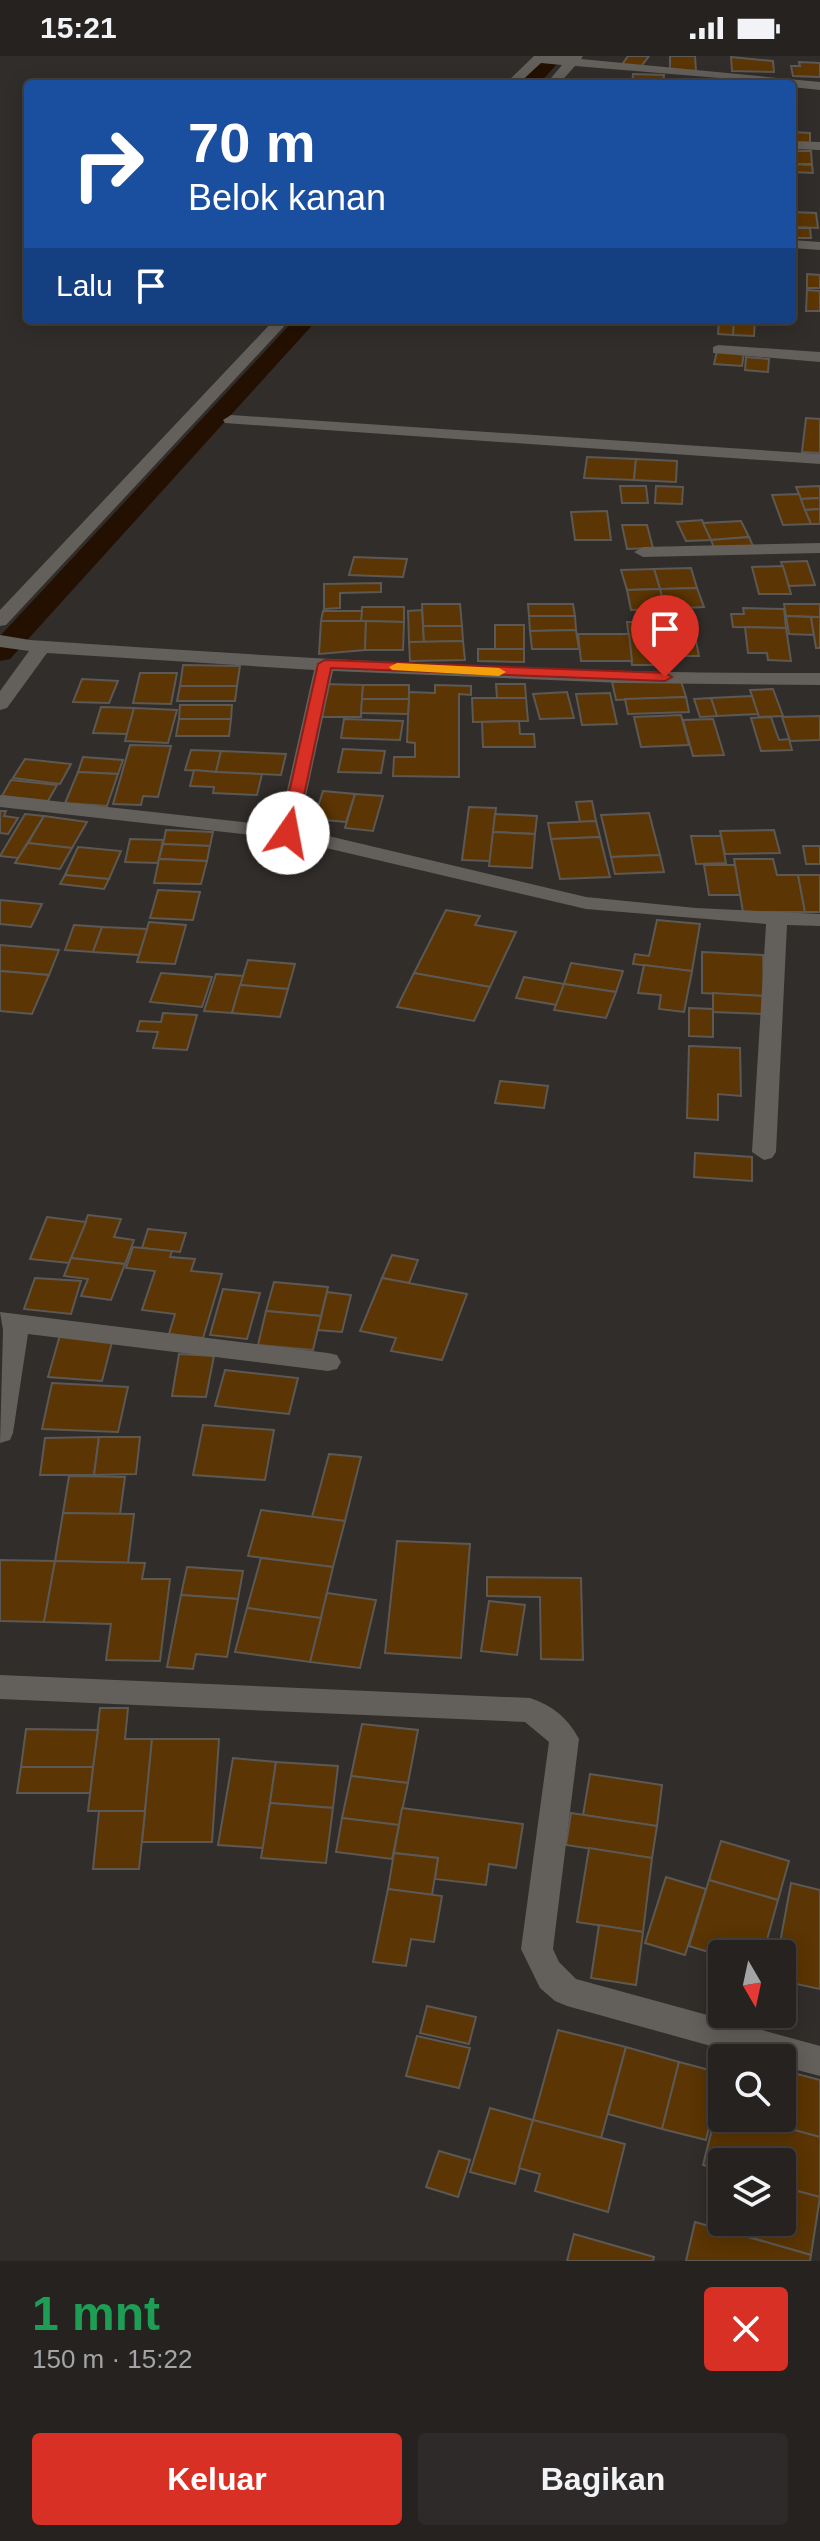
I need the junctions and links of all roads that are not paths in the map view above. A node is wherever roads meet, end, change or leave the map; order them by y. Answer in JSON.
{"nodes":[{"id":1,"x":541,"y":58,"type":"edge"},
{"id":2,"x":570,"y":61,"type":"edge"},
{"id":3,"x":516,"y":80,"type":"edge"},
{"id":4,"x":555,"y":80,"type":"edge"},
{"id":5,"x":760,"y":80,"type":"edge"},
{"id":6,"x":796,"y":84,"type":"edge"},
{"id":7,"x":820,"y":86,"type":"edge"},
{"id":8,"x":796,"y":145,"type":"edge"},
{"id":9,"x":820,"y":146,"type":"edge"},
{"id":10,"x":796,"y":244,"type":"edge"},
{"id":11,"x":820,"y":246,"type":"edge"},
{"id":12,"x":278,"y":324,"type":"edge"},
{"id":13,"x":718,"y":350,"type":"dead end"},
{"id":14,"x":820,"y":357,"type":"edge"},
{"id":15,"x":231,"y":420,"type":"dead end"},
{"id":16,"x":820,"y":459,"type":"edge"},
{"id":17,"x":820,"y":548,"type":"edge"},
{"id":18,"x":643,"y":552,"type":"dead end"},
{"id":19,"x":0,"y":621,"type":"edge"},
{"id":20,"x":0,"y":641,"type":"edge"},
{"id":21,"x":36,"y":646,"type":"junction"},
{"id":22,"x":325,"y":664,"type":"junction"},
{"id":23,"x":820,"y":679,"type":"edge"},
{"id":24,"x":0,"y":704,"type":"edge"},
{"id":25,"x":0,"y":801,"type":"edge"},
{"id":26,"x":288,"y":833,"type":"junction"},
{"id":27,"x":777,"y":920,"type":"junction"},
{"id":28,"x":820,"y":920,"type":"edge"},
{"id":29,"x":764,"y":1152,"type":"dead end"},
{"id":30,"x":9,"y":1322,"type":"edge"},
{"id":31,"x":328,"y":1362,"type":"dead end"},
{"id":32,"x":0,"y":1433,"type":"edge"},
{"id":33,"x":0,"y":1687,"type":"edge"},
{"id":34,"x":820,"y":2061,"type":"edge"}],
"edges":[{"from":1,"to":2,"type":"street"},
{"from":1,"to":3,"type":"street"},
{"from":2,"to":4,"type":"street"},
{"from":2,"to":5,"type":"street"},
{"from":6,"to":7,"type":"street"},
{"from":8,"to":9,"type":"street"},
{"from":10,"to":11,"type":"street"},
{"from":12,"to":19,"type":"street"},
{"from":13,"to":14,"type":"street"},
{"from":15,"to":16,"type":"street"},
{"from":17,"to":18,"type":"street"},
{"from":20,"to":21,"type":"street"},
{"from":21,"to":22,"type":"street"},
{"from":21,"to":24,"type":"street"},
{"from":22,"to":23,"type":"street"},
{"from":22,"to":26,"type":"street"},
{"from":25,"to":26,"type":"street"},
{"from":26,"to":27,"type":"street"},
{"from":27,"to":28,"type":"street"},
{"from":27,"to":29,"type":"street"},
{"from":30,"to":31,"type":"street"},
{"from":30,"to":32,"type":"street"},
{"from":33,"to":34,"type":"street"}]}
